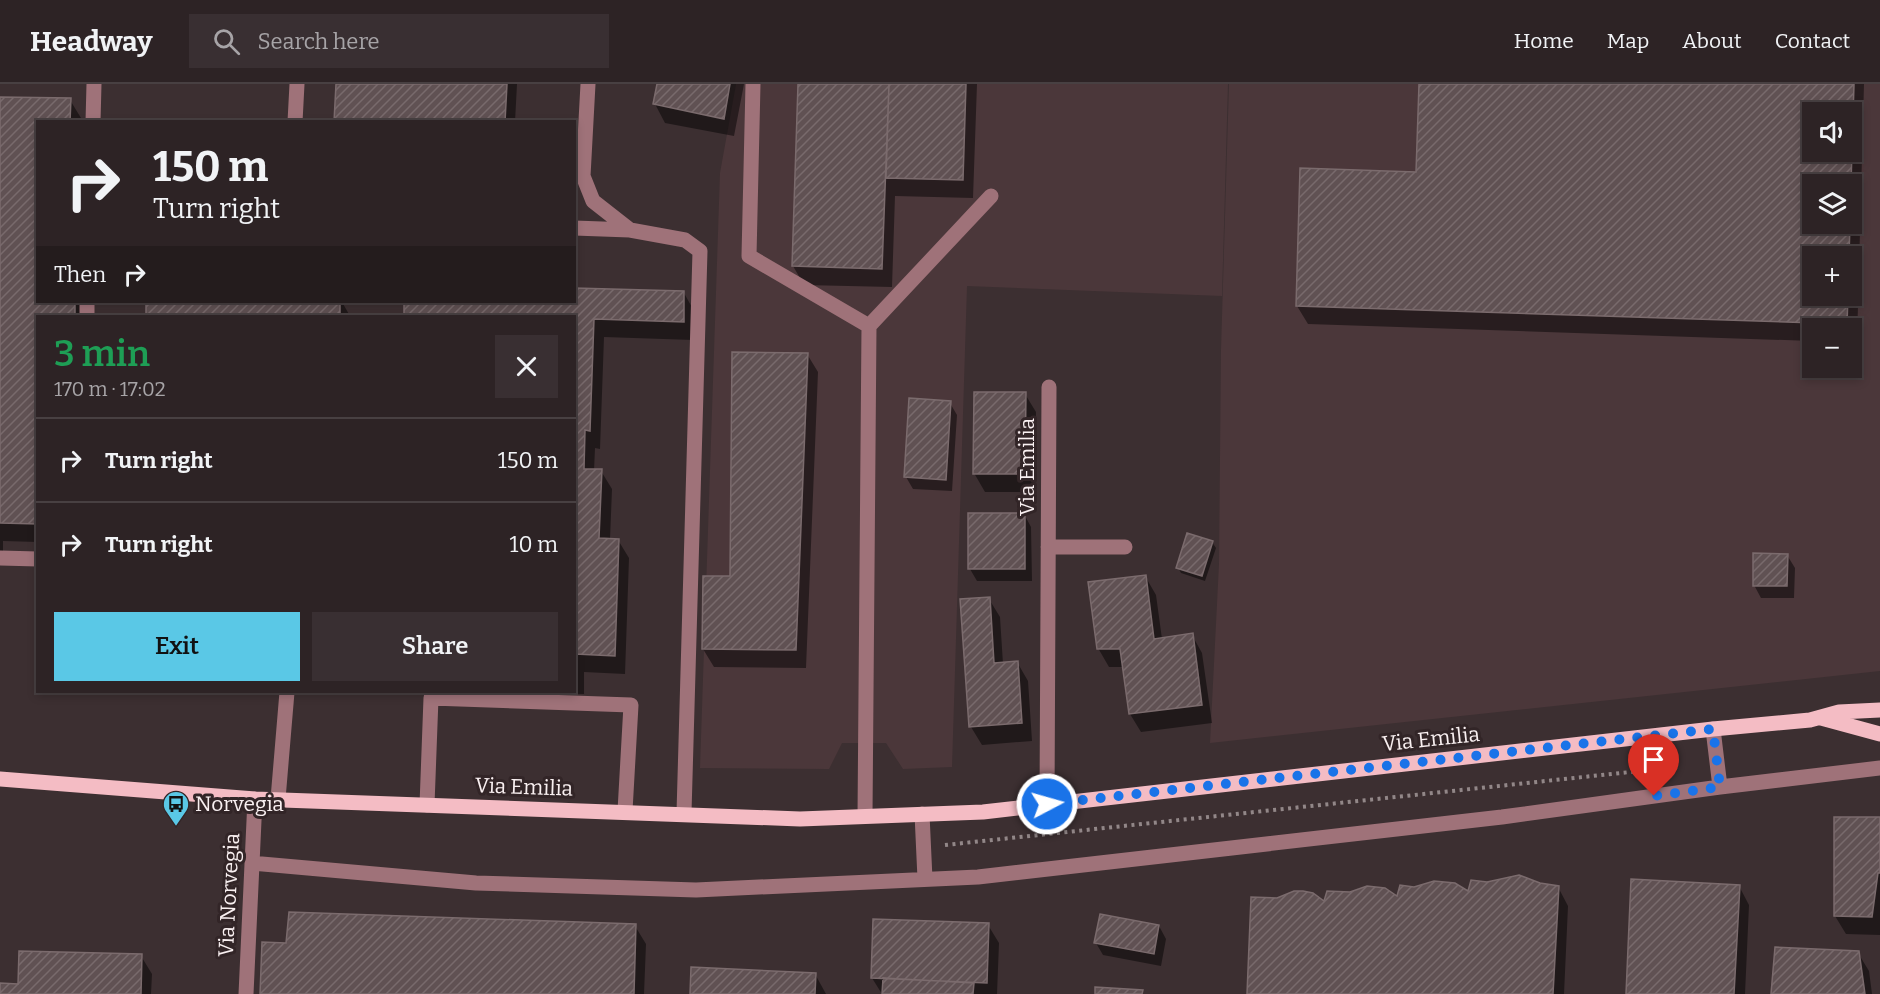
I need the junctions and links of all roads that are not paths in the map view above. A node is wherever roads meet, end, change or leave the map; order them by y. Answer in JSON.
{"nodes":[{"id":1,"x":94,"y":84,"type":"edge"},
{"id":2,"x":297,"y":84,"type":"edge"},
{"id":3,"x":588,"y":84,"type":"edge"},
{"id":4,"x":753,"y":84,"type":"edge"},
{"id":5,"x":93,"y":120,"type":"edge"},
{"id":6,"x":295,"y":120,"type":"edge"},
{"id":7,"x":991,"y":196,"type":"dead end"},
{"id":8,"x":576,"y":228,"type":"edge"},
{"id":9,"x":630,"y":230,"type":"junction"},
{"id":10,"x":869,"y":326,"type":"junction"},
{"id":11,"x":1049,"y":387,"type":"dead end"},
{"id":12,"x":1048,"y":547,"type":"junction"},
{"id":13,"x":1125,"y":547,"type":"dead end"},
{"id":14,"x":0,"y":558,"type":"edge"},
{"id":15,"x":36,"y":559,"type":"edge"},
{"id":16,"x":287,"y":693,"type":"edge"},
{"id":17,"x":1880,"y":710,"type":"edge"},
{"id":18,"x":1821,"y":718,"type":"junction"},
{"id":19,"x":1713,"y":729,"type":"junction"},
{"id":20,"x":1880,"y":734,"type":"edge"},
{"id":21,"x":1880,"y":768,"type":"edge"},
{"id":22,"x":0,"y":779,"type":"edge"},
{"id":23,"x":1720,"y":787,"type":"junction"},
{"id":24,"x":255,"y":799,"type":"junction"},
{"id":25,"x":278,"y":799,"type":"junction"},
{"id":26,"x":1047,"y":804,"type":"junction"},
{"id":27,"x":428,"y":805,"type":"junction"},
{"id":28,"x":625,"y":811,"type":"junction"},
{"id":29,"x":684,"y":813,"type":"junction"},
{"id":30,"x":922,"y":814,"type":"junction"},
{"id":31,"x":865,"y":816,"type":"junction"},
{"id":32,"x":252,"y":863,"type":"junction"},
{"id":33,"x":925,"y":879,"type":"junction"},
{"id":34,"x":246,"y":994,"type":"edge"}],
"edges":[{"from":1,"to":5,"type":"street"},
{"from":2,"to":6,"type":"street"},
{"from":3,"to":9,"type":"street"},
{"from":4,"to":10,"type":"street"},
{"from":7,"to":10,"type":"street"},
{"from":8,"to":9,"type":"street"},
{"from":9,"to":29,"type":"street"},
{"from":10,"to":31,"type":"street"},
{"from":11,"to":12,"type":"street","name":"Via Emilia"},
{"from":12,"to":13,"type":"street"},
{"from":12,"to":26,"type":"street","name":"Via Emilia"},
{"from":14,"to":15,"type":"street"},
{"from":16,"to":25,"type":"street"},
{"from":17,"to":18,"type":"main road","name":"Via Emilia"},
{"from":18,"to":19,"type":"main road","name":"Via Emilia"},
{"from":18,"to":20,"type":"main road","name":"Via Emilia"},
{"from":19,"to":23,"type":"street"},
{"from":19,"to":26,"type":"main road","name":"Via Emilia"},
{"from":21,"to":23,"type":"street"},
{"from":22,"to":24,"type":"main road","name":"Via Emilia"},
{"from":23,"to":33,"type":"street"},
{"from":24,"to":25,"type":"main road","name":"Via Emilia"},
{"from":24,"to":32,"type":"street","name":"Via Norvegia"},
{"from":25,"to":27,"type":"main road","name":"Via Emilia"},
{"from":26,"to":30,"type":"main road","name":"Via Emilia"},
{"from":27,"to":28,"type":"main road","name":"Via Emilia"},
{"from":27,"to":28,"type":"street"},
{"from":28,"to":29,"type":"main road","name":"Via Emilia"},
{"from":29,"to":31,"type":"main road","name":"Via Emilia"},
{"from":30,"to":31,"type":"main road","name":"Via Emilia"},
{"from":30,"to":33,"type":"street"},
{"from":32,"to":33,"type":"street"},
{"from":32,"to":34,"type":"street","name":"Via Norvegia"}]}
